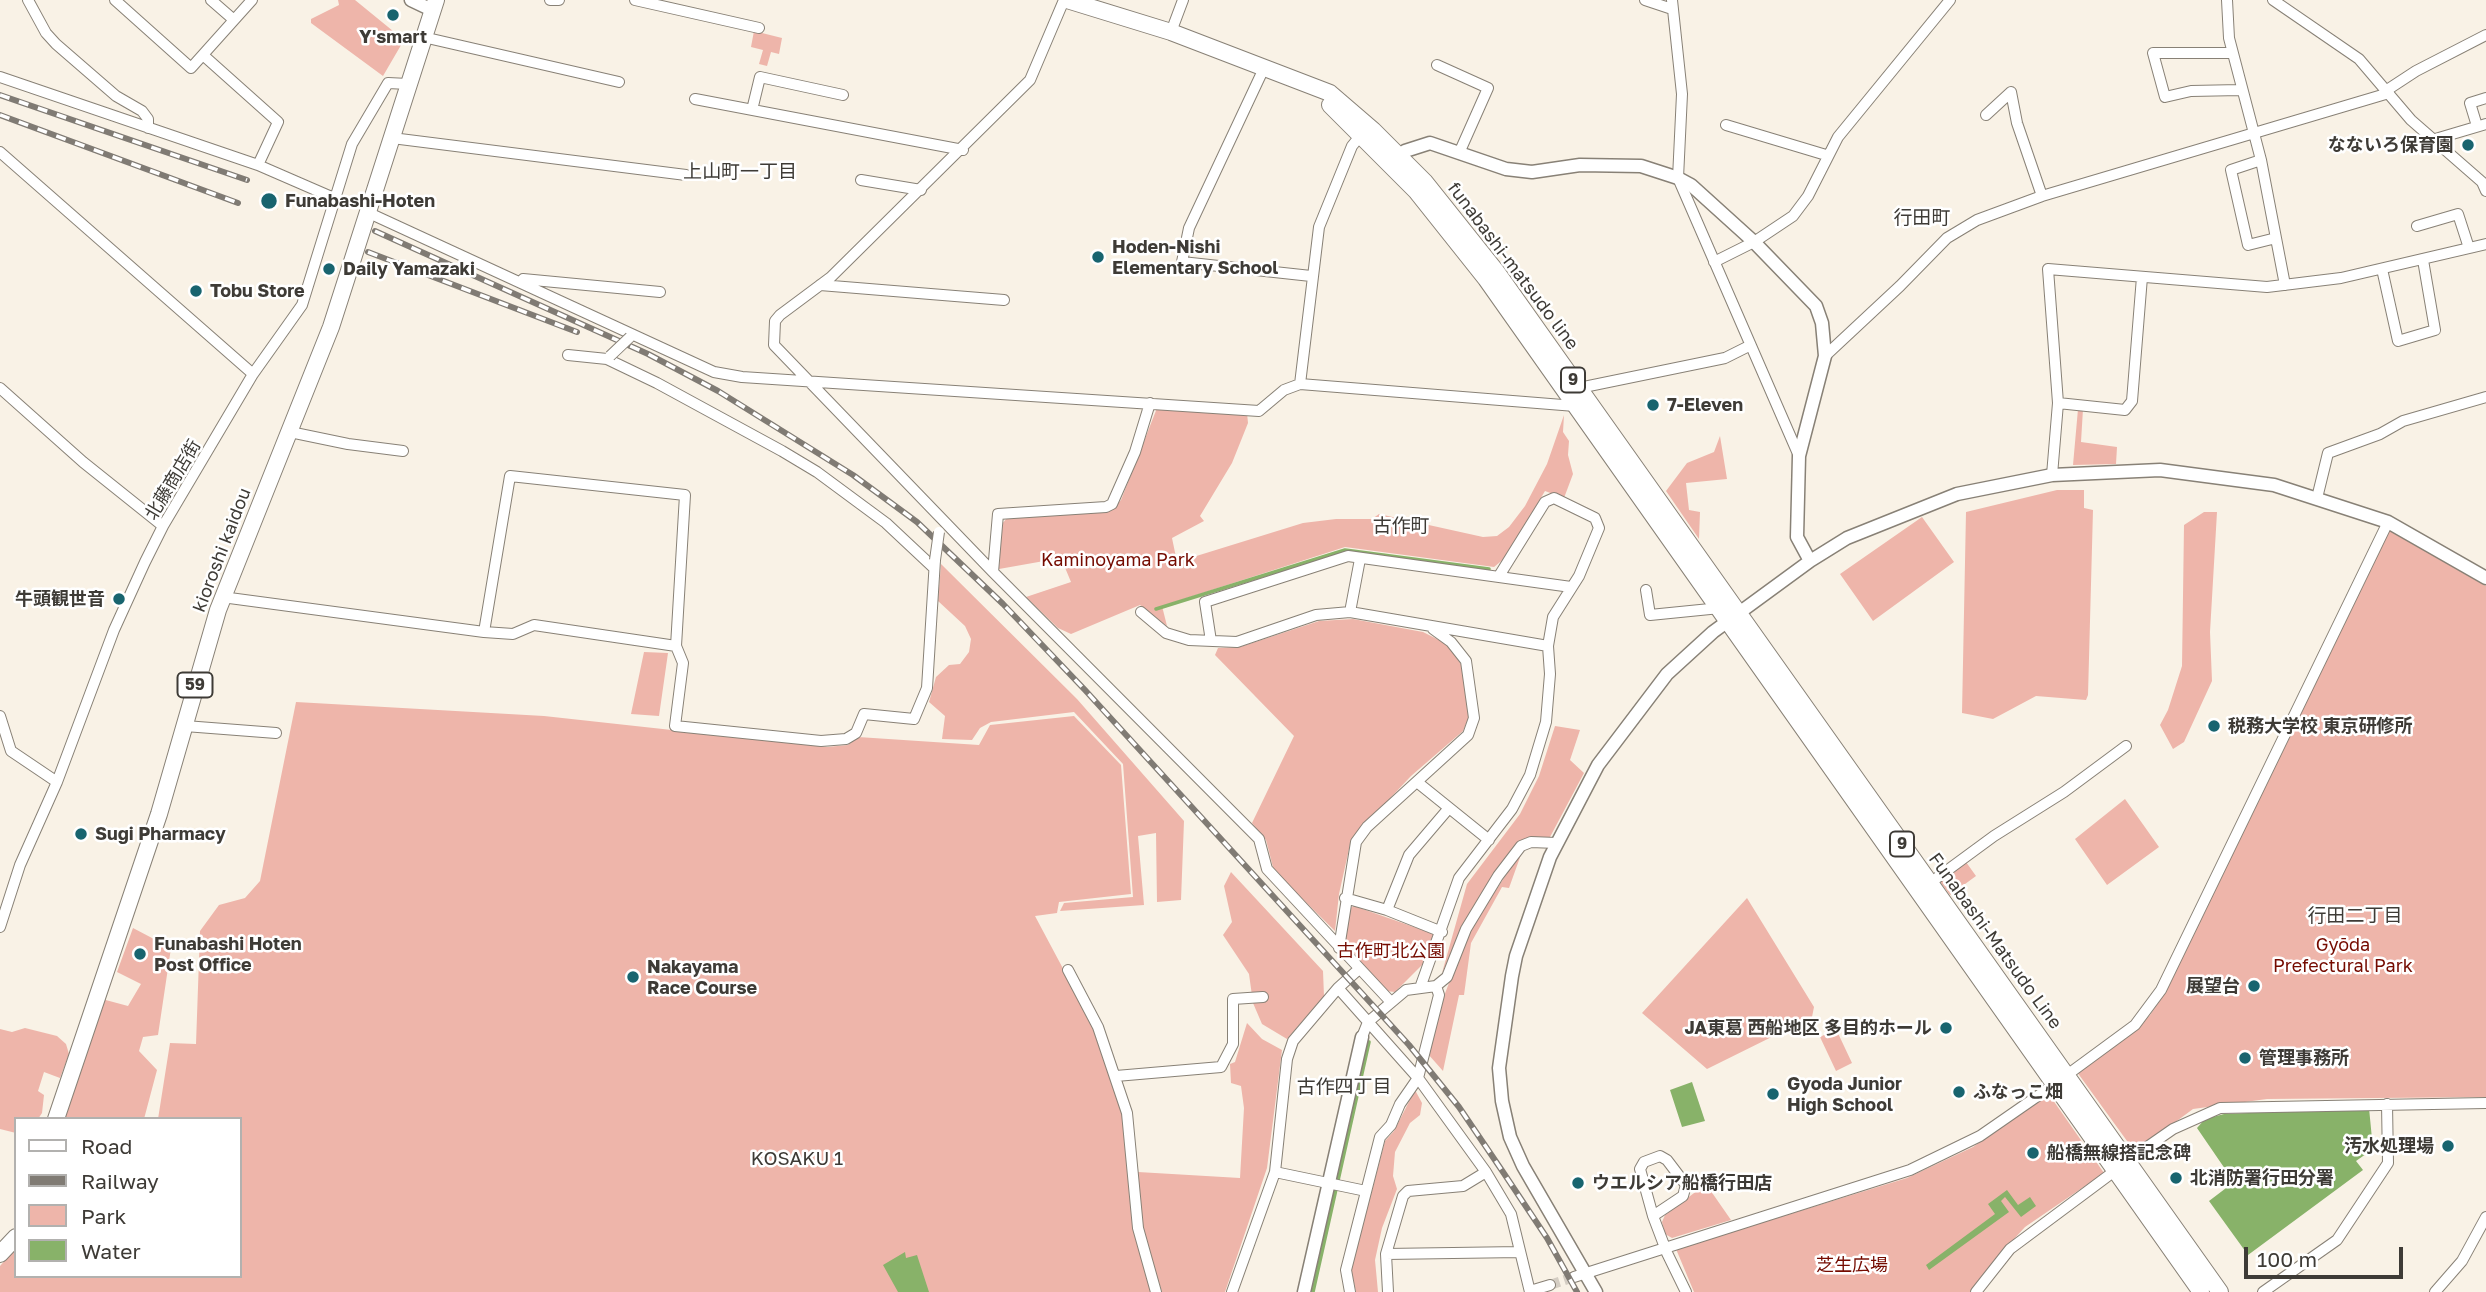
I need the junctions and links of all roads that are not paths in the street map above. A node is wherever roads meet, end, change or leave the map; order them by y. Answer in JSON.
{"nodes":[{"id":1,"x":28,"y":0,"type":"edge"},
{"id":2,"x":115,"y":0,"type":"edge"},
{"id":3,"x":211,"y":0,"type":"edge"},
{"id":4,"x":252,"y":0,"type":"edge"},
{"id":5,"x":411,"y":0,"type":"edge"},
{"id":6,"x":550,"y":0,"type":"edge"},
{"id":7,"x":559,"y":0,"type":"edge"},
{"id":8,"x":635,"y":0,"type":"edge"},
{"id":9,"x":1065,"y":0,"type":"edge"},
{"id":10,"x":1183,"y":0,"type":"edge"},
{"id":11,"x":1645,"y":0,"type":"edge"},
{"id":12,"x":1950,"y":0,"type":"edge"},
{"id":13,"x":2227,"y":0,"type":"edge"},
{"id":14,"x":2273,"y":0,"type":"edge"},
{"id":15,"x":434,"y":5,"type":"edge"},
{"id":16,"x":1672,"y":5,"type":"edge"},
{"id":17,"x":234,"y":20,"type":"junction"},
{"id":18,"x":759,"y":28,"type":"dead end"},
{"id":19,"x":1171,"y":32,"type":"junction"},
{"id":20,"x":2486,"y":35,"type":"edge"},
{"id":21,"x":423,"y":37,"type":"junction"},
{"id":22,"x":2232,"y":53,"type":"junction"},
{"id":23,"x":202,"y":55,"type":"junction"},
{"id":24,"x":1437,"y":65,"type":"dead end"},
{"id":25,"x":1265,"y":66,"type":"junction"},
{"id":26,"x":0,"y":77,"type":"edge"},
{"id":27,"x":1297,"y":79,"type":"junction"},
{"id":28,"x":619,"y":82,"type":"dead end"},
{"id":29,"x":408,"y":84,"type":"junction"},
{"id":30,"x":2240,"y":90,"type":"junction"},
{"id":31,"x":2388,"y":92,"type":"junction"},
{"id":32,"x":843,"y":95,"type":"dead end"},
{"id":33,"x":2486,"y":98,"type":"edge"},
{"id":34,"x":695,"y":99,"type":"dead end"},
{"id":35,"x":752,"y":110,"type":"junction"},
{"id":36,"x":1986,"y":115,"type":"dead end"},
{"id":37,"x":1726,"y":125,"type":"dead end"},
{"id":38,"x":2481,"y":125,"type":"edge"},
{"id":39,"x":148,"y":128,"type":"junction"},
{"id":40,"x":2253,"y":133,"type":"junction"},
{"id":41,"x":1362,"y":135,"type":"junction"},
{"id":42,"x":392,"y":138,"type":"junction"},
{"id":43,"x":2432,"y":140,"type":"junction"},
{"id":44,"x":963,"y":150,"type":"junction"},
{"id":45,"x":1460,"y":151,"type":"junction"},
{"id":46,"x":0,"y":152,"type":"edge"},
{"id":47,"x":1826,"y":155,"type":"junction"},
{"id":48,"x":1395,"y":160,"type":"junction"},
{"id":49,"x":2261,"y":160,"type":"junction"},
{"id":50,"x":258,"y":165,"type":"junction"},
{"id":51,"x":686,"y":175,"type":"dead end"},
{"id":52,"x":1678,"y":178,"type":"junction"},
{"id":53,"x":861,"y":180,"type":"dead end"},
{"id":54,"x":921,"y":190,"type":"junction"},
{"id":55,"x":2486,"y":191,"type":"edge"},
{"id":56,"x":2042,"y":196,"type":"junction"},
{"id":57,"x":334,"y":198,"type":"junction"},
{"id":58,"x":369,"y":213,"type":"junction"},
{"id":59,"x":2417,"y":226,"type":"dead end"},
{"id":60,"x":2276,"y":238,"type":"junction"},
{"id":61,"x":1754,"y":242,"type":"junction"},
{"id":62,"x":2486,"y":244,"type":"edge"},
{"id":63,"x":2469,"y":248,"type":"junction"},
{"id":64,"x":2423,"y":260,"type":"junction"},
{"id":65,"x":1714,"y":262,"type":"junction"},
{"id":66,"x":2382,"y":269,"type":"junction"},
{"id":67,"x":1311,"y":276,"type":"junction"},
{"id":68,"x":2142,"y":277,"type":"junction"},
{"id":69,"x":512,"y":278,"type":"junction"},
{"id":70,"x":820,"y":285,"type":"junction"},
{"id":71,"x":2285,"y":285,"type":"junction"},
{"id":72,"x":660,"y":292,"type":"dead end"},
{"id":73,"x":1004,"y":300,"type":"dead end"},
{"id":74,"x":633,"y":335,"type":"junction"},
{"id":75,"x":1749,"y":346,"type":"junction"},
{"id":76,"x":568,"y":355,"type":"dead end"},
{"id":77,"x":1825,"y":356,"type":"junction"},
{"id":78,"x":608,"y":357,"type":"junction"},
{"id":79,"x":253,"y":374,"type":"junction"},
{"id":80,"x":809,"y":383,"type":"junction"},
{"id":81,"x":1300,"y":384,"type":"junction"},
{"id":82,"x":0,"y":388,"type":"edge"},
{"id":83,"x":1579,"y":388,"type":"junction"},
{"id":84,"x":2486,"y":397,"type":"edge"},
{"id":85,"x":1150,"y":403,"type":"junction"},
{"id":86,"x":2058,"y":403,"type":"junction"},
{"id":87,"x":1575,"y":406,"type":"junction"},
{"id":88,"x":290,"y":432,"type":"junction"},
{"id":89,"x":403,"y":451,"type":"dead end"},
{"id":90,"x":1799,"y":456,"type":"junction"},
{"id":91,"x":2052,"y":475,"type":"junction"},
{"id":92,"x":2317,"y":498,"type":"junction"},
{"id":93,"x":941,"y":519,"type":"junction"},
{"id":94,"x":2388,"y":522,"type":"junction"},
{"id":95,"x":163,"y":526,"type":"junction"},
{"id":96,"x":1360,"y":559,"type":"junction"},
{"id":97,"x":1810,"y":561,"type":"junction"},
{"id":98,"x":934,"y":564,"type":"junction"},
{"id":99,"x":993,"y":572,"type":"junction"},
{"id":100,"x":1499,"y":576,"type":"junction"},
{"id":101,"x":2486,"y":578,"type":"edge"},
{"id":102,"x":1571,"y":587,"type":"junction"},
{"id":103,"x":1646,"y":590,"type":"dead end"},
{"id":104,"x":222,"y":597,"type":"junction"},
{"id":105,"x":1142,"y":611,"type":"dead end"},
{"id":106,"x":1350,"y":612,"type":"junction"},
{"id":107,"x":1729,"y":613,"type":"junction"},
{"id":108,"x":1429,"y":626,"type":"junction"},
{"id":109,"x":484,"y":632,"type":"junction"},
{"id":110,"x":1211,"y":641,"type":"junction"},
{"id":111,"x":676,"y":646,"type":"junction"},
{"id":112,"x":1548,"y":646,"type":"junction"},
{"id":113,"x":0,"y":716,"type":"edge"},
{"id":114,"x":185,"y":726,"type":"junction"},
{"id":115,"x":276,"y":733,"type":"dead end"},
{"id":116,"x":2126,"y":746,"type":"dead end"},
{"id":117,"x":57,"y":782,"type":"junction"},
{"id":118,"x":1417,"y":782,"type":"junction"},
{"id":119,"x":1449,"y":808,"type":"junction"},
{"id":120,"x":1489,"y":840,"type":"junction"},
{"id":121,"x":1556,"y":843,"type":"junction"},
{"id":122,"x":1930,"y":883,"type":"junction"},
{"id":123,"x":1345,"y":898,"type":"junction"},
{"id":124,"x":1387,"y":910,"type":"junction"},
{"id":125,"x":1,"y":919,"type":"edge"},
{"id":126,"x":1442,"y":932,"type":"junction"},
{"id":127,"x":1339,"y":948,"type":"junction"},
{"id":128,"x":1359,"y":969,"type":"junction"},
{"id":129,"x":1068,"y":970,"type":"dead end"},
{"id":130,"x":1436,"y":986,"type":"junction"},
{"id":131,"x":1338,"y":988,"type":"junction"},
{"id":132,"x":1420,"y":988,"type":"junction"},
{"id":133,"x":1263,"y":996,"type":"dead end"},
{"id":134,"x":1390,"y":1001,"type":"junction"},
{"id":135,"x":1368,"y":1022,"type":"junction"},
{"id":136,"x":1362,"y":1037,"type":"joint"},
{"id":137,"x":1116,"y":1076,"type":"junction"},
{"id":138,"x":1418,"y":1077,"type":"junction"},
{"id":139,"x":2061,"y":1080,"type":"junction"},
{"id":140,"x":2486,"y":1103,"type":"edge"},
{"id":141,"x":2387,"y":1104,"type":"junction"},
{"id":142,"x":57,"y":1117,"type":"edge"},
{"id":143,"x":2121,"y":1165,"type":"junction"},
{"id":144,"x":1275,"y":1172,"type":"junction"},
{"id":145,"x":1486,"y":1172,"type":"junction"},
{"id":146,"x":1328,"y":1183,"type":"junction"},
{"id":147,"x":1366,"y":1191,"type":"junction"},
{"id":148,"x":1653,"y":1216,"type":"junction"},
{"id":149,"x":2486,"y":1217,"type":"edge"},
{"id":150,"x":14,"y":1239,"type":"edge"},
{"id":151,"x":1665,"y":1248,"type":"junction"},
{"id":152,"x":1520,"y":1252,"type":"junction"},
{"id":153,"x":0,"y":1254,"type":"edge"},
{"id":154,"x":1386,"y":1254,"type":"junction"},
{"id":155,"x":1580,"y":1275,"type":"junction"},
{"id":156,"x":1550,"y":1285,"type":"dead end"},
{"id":157,"x":1156,"y":1292,"type":"edge"},
{"id":158,"x":1232,"y":1292,"type":"edge"},
{"id":159,"x":1304,"y":1292,"type":"edge"},
{"id":160,"x":1350,"y":1292,"type":"edge"},
{"id":161,"x":1388,"y":1292,"type":"edge"},
{"id":162,"x":1530,"y":1292,"type":"edge"},
{"id":163,"x":1597,"y":1292,"type":"edge"},
{"id":164,"x":1686,"y":1292,"type":"edge"},
{"id":165,"x":1976,"y":1292,"type":"edge"},
{"id":166,"x":2201,"y":1292,"type":"edge"},
{"id":167,"x":2220,"y":1292,"type":"edge"},
{"id":168,"x":2263,"y":1292,"type":"edge"},
{"id":169,"x":2435,"y":1292,"type":"edge"}],
"edges":[{"from":1,"to":39,"type":"street"},
{"from":2,"to":23,"type":"street"},
{"from":3,"to":17,"type":"street"},
{"from":4,"to":17,"type":"street"},
{"from":5,"to":15,"type":"street"},
{"from":6,"to":7,"type":"street"},
{"from":8,"to":18,"type":"street"},
{"from":9,"to":19,"type":"main road","name":"funabashi-matsudo line","number":"9"},
{"from":9,"to":44,"type":"street"},
{"from":10,"to":19,"type":"street"},
{"from":11,"to":16,"type":"street"},
{"from":12,"to":47,"type":"street"},
{"from":13,"to":22,"type":"street"},
{"from":14,"to":31,"type":"street"},
{"from":15,"to":21,"type":"main road","name":"kioroshi kaidou","number":"59"},
{"from":16,"to":52,"type":"street"},
{"from":17,"to":23,"type":"street"},
{"from":19,"to":25,"type":"main road","name":"funabashi-matsudo line","number":"9"},
{"from":20,"to":31,"type":"street"},
{"from":21,"to":28,"type":"street"},
{"from":21,"to":29,"type":"main road","name":"kioroshi kaidou","number":"59"},
{"from":22,"to":30,"type":"street"},
{"from":22,"to":30,"type":"street"},
{"from":23,"to":50,"type":"street"},
{"from":24,"to":45,"type":"street"},
{"from":25,"to":27,"type":"main road","name":"funabashi-matsudo line","number":"9"},
{"from":25,"to":67,"type":"street"},
{"from":26,"to":39,"type":"street"},
{"from":27,"to":41,"type":"main road","name":"funabashi-matsudo line","number":"9"},
{"from":27,"to":48,"type":"main road","name":"funabashi-matsudo line","number":"9"},
{"from":29,"to":42,"type":"main road","name":"kioroshi kaidou","number":"59"},
{"from":29,"to":57,"type":"street","name":"北藤商店街"},
{"from":30,"to":40,"type":"street"},
{"from":31,"to":40,"type":"street"},
{"from":31,"to":43,"type":"street"},
{"from":32,"to":35,"type":"street"},
{"from":33,"to":38,"type":"street"},
{"from":34,"to":35,"type":"street"},
{"from":35,"to":44,"type":"street"},
{"from":36,"to":56,"type":"street"},
{"from":37,"to":47,"type":"street"},
{"from":38,"to":43,"type":"street"},
{"from":39,"to":50,"type":"street"},
{"from":40,"to":49,"type":"street"},
{"from":40,"to":56,"type":"street"},
{"from":41,"to":48,"type":"main road","name":"funabashi-matsudo line","number":"9"},
{"from":41,"to":67,"type":"street"},
{"from":42,"to":51,"type":"street"},
{"from":42,"to":58,"type":"main road","name":"kioroshi kaidou","number":"59"},
{"from":43,"to":55,"type":"street"},
{"from":44,"to":54,"type":"street"},
{"from":45,"to":48,"type":"street"},
{"from":45,"to":52,"type":"street"},
{"from":46,"to":79,"type":"street"},
{"from":47,"to":61,"type":"street"},
{"from":48,"to":83,"type":"main road","name":"funabashi-matsudo line","number":"9"},
{"from":48,"to":87,"type":"main road","name":"funabashi-matsudo line","number":"9"},
{"from":49,"to":60,"type":"street"},
{"from":49,"to":60,"type":"street"},
{"from":50,"to":57,"type":"street"},
{"from":52,"to":61,"type":"street"},
{"from":52,"to":65,"type":"street"},
{"from":53,"to":54,"type":"street"},
{"from":54,"to":70,"type":"street"},
{"from":56,"to":77,"type":"street"},
{"from":57,"to":79,"type":"street","name":"北藤商店街"},
{"from":58,"to":69,"type":"street"},
{"from":58,"to":88,"type":"main road","name":"kioroshi kaidou","number":"59"},
{"from":59,"to":63,"type":"street"},
{"from":60,"to":71,"type":"street"},
{"from":61,"to":65,"type":"street"},
{"from":61,"to":77,"type":"street"},
{"from":62,"to":63,"type":"street"},
{"from":63,"to":64,"type":"street"},
{"from":64,"to":66,"type":"street"},
{"from":64,"to":66,"type":"street"},
{"from":65,"to":75,"type":"street"},
{"from":66,"to":71,"type":"street"},
{"from":67,"to":81,"type":"street"},
{"from":68,"to":71,"type":"street"},
{"from":68,"to":86,"type":"street"},
{"from":68,"to":86,"type":"street"},
{"from":69,"to":72,"type":"street"},
{"from":69,"to":74,"type":"street"},
{"from":70,"to":73,"type":"street"},
{"from":70,"to":80,"type":"street"},
{"from":74,"to":78,"type":"street","bridge":true},
{"from":74,"to":80,"type":"street"},
{"from":75,"to":83,"type":"street"},
{"from":75,"to":90,"type":"street"},
{"from":76,"to":78,"type":"street"},
{"from":77,"to":90,"type":"street"},
{"from":78,"to":98,"type":"street"},
{"from":79,"to":95,"type":"street","name":"北藤商店街"},
{"from":80,"to":85,"type":"street"},
{"from":80,"to":93,"type":"street"},
{"from":81,"to":85,"type":"street"},
{"from":81,"to":87,"type":"street"},
{"from":82,"to":95,"type":"street"},
{"from":83,"to":107,"type":"main road","name":"funabashi-matsudo line","number":"9"},
{"from":84,"to":92,"type":"street"},
{"from":85,"to":99,"type":"street"},
{"from":86,"to":91,"type":"street"},
{"from":87,"to":107,"type":"main road","name":"funabashi-matsudo line","number":"9"},
{"from":88,"to":89,"type":"street"},
{"from":88,"to":104,"type":"main road","name":"kioroshi kaidou","number":"59"},
{"from":90,"to":97,"type":"street"},
{"from":91,"to":92,"type":"street"},
{"from":91,"to":97,"type":"street"},
{"from":92,"to":94,"type":"street"},
{"from":93,"to":98,"type":"street","bridge":true},
{"from":93,"to":99,"type":"street"},
{"from":94,"to":101,"type":"street"},
{"from":94,"to":139,"type":"street"},
{"from":95,"to":117,"type":"street","name":"北藤商店街"},
{"from":96,"to":100,"type":"street"},
{"from":96,"to":106,"type":"street"},
{"from":96,"to":110,"type":"street"},
{"from":97,"to":107,"type":"street"},
{"from":98,"to":111,"type":"street"},
{"from":99,"to":127,"type":"street"},
{"from":100,"to":102,"type":"street"},
{"from":100,"to":102,"type":"street"},
{"from":102,"to":112,"type":"street"},
{"from":103,"to":107,"type":"street"},
{"from":104,"to":109,"type":"street"},
{"from":104,"to":114,"type":"main road","name":"kioroshi kaidou","number":"59"},
{"from":105,"to":110,"type":"street"},
{"from":106,"to":108,"type":"street"},
{"from":106,"to":110,"type":"street"},
{"from":107,"to":121,"type":"street"},
{"from":107,"to":122,"type":"main road","name":"Funabashi-Matsudo Line","number":"9"},
{"from":107,"to":139,"type":"main road","name":"Funabashi-Matsudo Line","number":"9"},
{"from":108,"to":112,"type":"street"},
{"from":108,"to":118,"type":"street"},
{"from":109,"to":111,"type":"street"},
{"from":109,"to":111,"type":"street"},
{"from":112,"to":120,"type":"street"},
{"from":113,"to":117,"type":"street"},
{"from":114,"to":115,"type":"street"},
{"from":114,"to":142,"type":"main road","name":"kioroshi kaidou","number":"59"},
{"from":116,"to":122,"type":"street"},
{"from":117,"to":125,"type":"street","name":"北藤商店街"},
{"from":118,"to":119,"type":"street"},
{"from":118,"to":123,"type":"street"},
{"from":119,"to":120,"type":"street"},
{"from":119,"to":124,"type":"street"},
{"from":120,"to":126,"type":"street"},
{"from":121,"to":130,"type":"street"},
{"from":121,"to":155,"type":"street"},
{"from":122,"to":139,"type":"main road","name":"Funabashi-Matsudo Line","number":"9"},
{"from":123,"to":124,"type":"street"},
{"from":123,"to":127,"type":"street"},
{"from":124,"to":126,"type":"street"},
{"from":126,"to":132,"type":"street"},
{"from":127,"to":128,"type":"street"},
{"from":128,"to":131,"type":"street"},
{"from":128,"to":134,"type":"street"},
{"from":129,"to":137,"type":"street"},
{"from":130,"to":132,"type":"street"},
{"from":130,"to":138,"type":"street"},
{"from":131,"to":135,"type":"street"},
{"from":131,"to":144,"type":"street"},
{"from":132,"to":134,"type":"street"},
{"from":133,"to":137,"type":"street"},
{"from":134,"to":135,"type":"street"},
{"from":135,"to":136,"type":"street"},
{"from":135,"to":138,"type":"street"},
{"from":136,"to":146,"type":"street"},
{"from":137,"to":157,"type":"street"},
{"from":138,"to":145,"type":"street"},
{"from":138,"to":147,"type":"street"},
{"from":139,"to":143,"type":"main road","name":"Funabashi-Matsudo Line","number":"9"},
{"from":139,"to":151,"type":"street"},
{"from":140,"to":141,"type":"street"},
{"from":141,"to":143,"type":"street"},
{"from":141,"to":168,"type":"street"},
{"from":143,"to":165,"type":"street"},
{"from":143,"to":166,"type":"main road","name":"Funabashi-Matsudo Line","number":"9"},
{"from":143,"to":167,"type":"main road","name":"Funabashi-Matsudo Line","number":"9"},
{"from":144,"to":146,"type":"street"},
{"from":144,"to":158,"type":"street"},
{"from":145,"to":152,"type":"street"},
{"from":145,"to":154,"type":"street"},
{"from":146,"to":147,"type":"street"},
{"from":146,"to":159,"type":"street"},
{"from":147,"to":160,"type":"street"},
{"from":148,"to":148,"type":"street"},
{"from":148,"to":151,"type":"street"},
{"from":149,"to":169,"type":"street"},
{"from":150,"to":153,"type":"main road"},
{"from":151,"to":155,"type":"street"},
{"from":151,"to":164,"type":"street"},
{"from":152,"to":154,"type":"street"},
{"from":152,"to":162,"type":"street"},
{"from":154,"to":161,"type":"street"},
{"from":155,"to":163,"type":"street"},
{"from":156,"to":162,"type":"street"}]}
